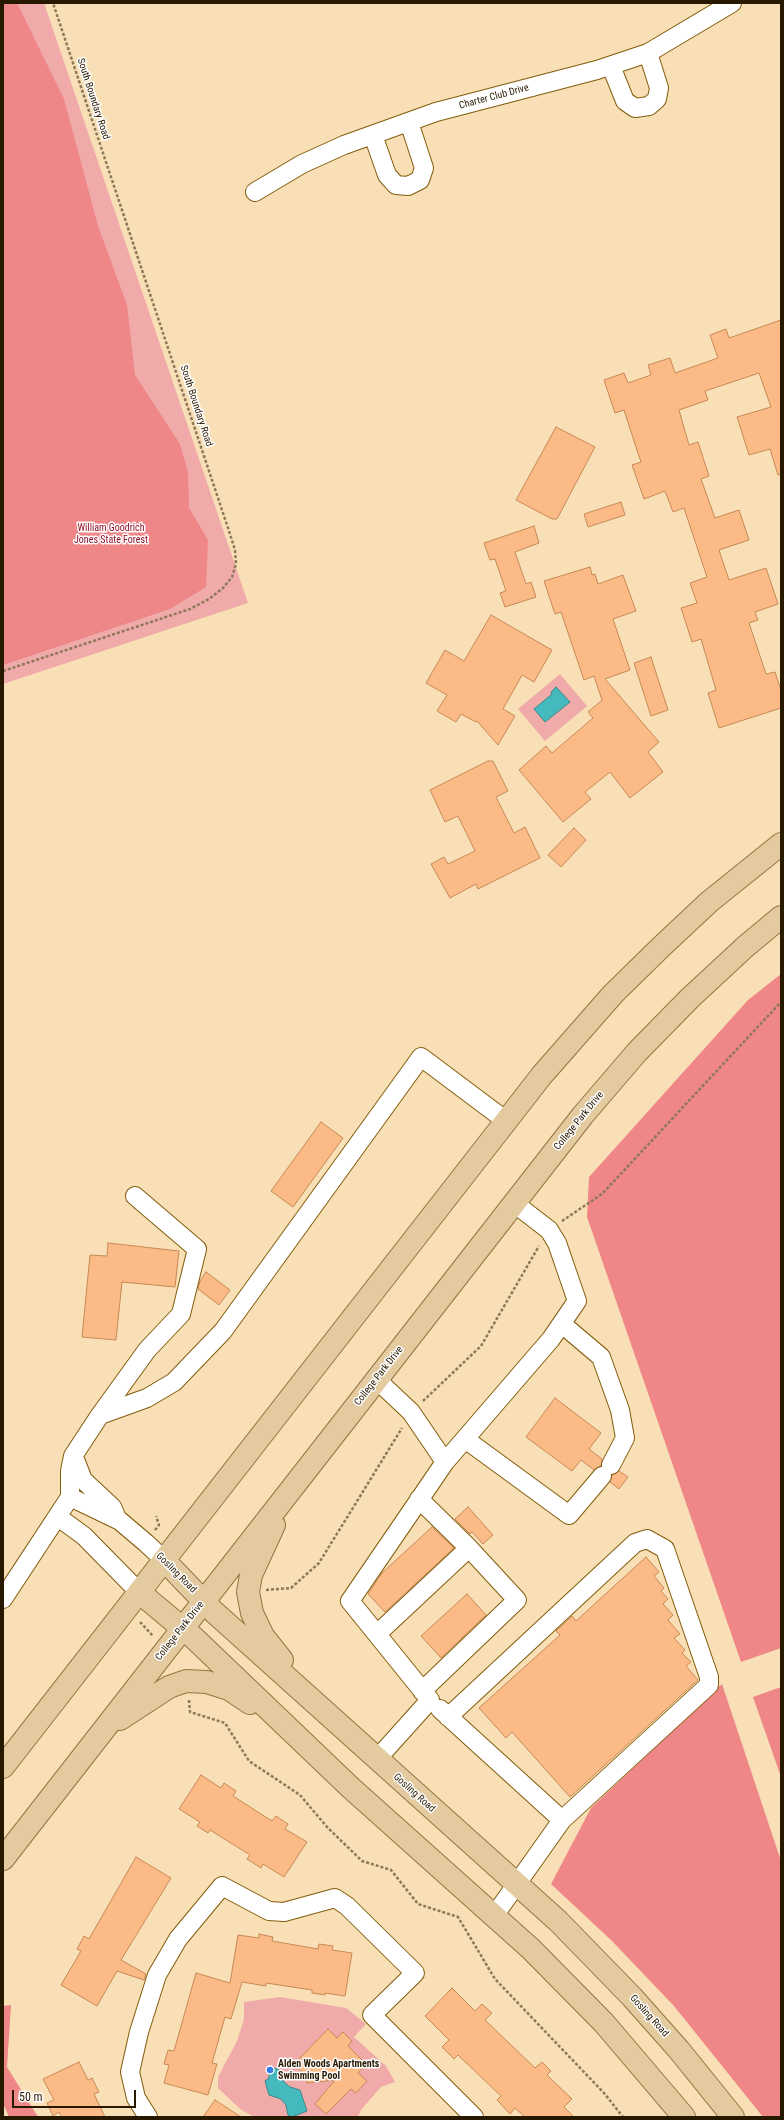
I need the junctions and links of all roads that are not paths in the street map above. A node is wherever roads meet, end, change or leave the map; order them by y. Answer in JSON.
{"nodes":[{"id":1,"x":732,"y":3,"type":"edge"},
{"id":2,"x":648,"y":53,"type":"junction"},
{"id":3,"x":611,"y":66,"type":"junction"},
{"id":4,"x":409,"y":122,"type":"junction"},
{"id":5,"x":373,"y":135,"type":"junction"},
{"id":6,"x":255,"y":192,"type":"dead end"},
{"id":7,"x":781,"y":844,"type":"edge"},
{"id":8,"x":781,"y":917,"type":"edge"},
{"id":9,"x":505,"y":1120,"type":"junction"},
{"id":10,"x":135,"y":1196,"type":"dead end"},
{"id":11,"x":514,"y":1203,"type":"junction"},
{"id":12,"x":562,"y":1324,"type":"junction"},
{"id":13,"x":376,"y":1379,"type":"junction"},
{"id":14,"x":100,"y":1415,"type":"junction"},
{"id":15,"x":465,"y":1439,"type":"junction"},
{"id":16,"x":73,"y":1456,"type":"junction"},
{"id":17,"x":445,"y":1462,"type":"junction"},
{"id":18,"x":289,"y":1491,"type":"junction"},
{"id":19,"x":70,"y":1497,"type":"junction"},
{"id":20,"x":419,"y":1499,"type":"junction"},
{"id":21,"x":58,"y":1517,"type":"junction"},
{"id":22,"x":120,"y":1521,"type":"junction"},
{"id":23,"x":469,"y":1548,"type":"junction"},
{"id":24,"x":164,"y":1560,"type":"junction"},
{"id":25,"x":139,"y":1592,"type":"junction"},
{"id":26,"x":3,"y":1599,"type":"edge"},
{"id":27,"x":204,"y":1600,"type":"junction"},
{"id":28,"x":183,"y":1628,"type":"junction"},
{"id":29,"x":377,"y":1634,"type":"junction"},
{"id":30,"x":426,"y":1695,"type":"junction"},
{"id":31,"x":309,"y":1697,"type":"junction"},
{"id":32,"x":448,"y":1717,"type":"junction"},
{"id":33,"x":288,"y":1728,"type":"junction"},
{"id":34,"x":102,"y":1731,"type":"junction"},
{"id":35,"x":377,"y":1759,"type":"junction"},
{"id":36,"x":3,"y":1768,"type":"edge"},
{"id":37,"x":562,"y":1820,"type":"junction"},
{"id":38,"x":3,"y":1858,"type":"edge"},
{"id":39,"x":516,"y":1885,"type":"junction"},
{"id":40,"x":494,"y":1916,"type":"junction"},
{"id":41,"x":148,"y":2117,"type":"edge"},
{"id":42,"x":474,"y":2117,"type":"edge"},
{"id":43,"x":684,"y":2117,"type":"edge"},
{"id":44,"x":733,"y":2117,"type":"edge"}],
"edges":[{"from":1,"to":2,"type":"street","name":"Charter Club Drive"},
{"from":2,"to":3,"type":"street","name":"Charter Club Drive"},
{"from":2,"to":3,"type":"street"},
{"from":3,"to":4,"type":"street","name":"Charter Club Drive"},
{"from":4,"to":5,"type":"street","name":"Charter Club Drive"},
{"from":4,"to":5,"type":"street"},
{"from":5,"to":6,"type":"street","name":"Charter Club Drive"},
{"from":7,"to":9,"type":"main road"},
{"from":8,"to":11,"type":"main road","name":"College Park Drive"},
{"from":9,"to":14,"type":"street"},
{"from":9,"to":24,"type":"main road"},
{"from":10,"to":14,"type":"street"},
{"from":11,"to":12,"type":"street"},
{"from":11,"to":13,"type":"main road","name":"College Park Drive"},
{"from":12,"to":15,"type":"street"},
{"from":12,"to":15,"type":"street"},
{"from":13,"to":17,"type":"street"},
{"from":13,"to":18,"type":"main road","name":"College Park Drive"},
{"from":14,"to":16,"type":"street"},
{"from":15,"to":17,"type":"street"},
{"from":16,"to":19,"type":"street"},
{"from":16,"to":22,"type":"street"},
{"from":17,"to":20,"type":"street"},
{"from":18,"to":27,"type":"main road","name":"College Park Drive"},
{"from":18,"to":31,"type":"main road"},
{"from":19,"to":21,"type":"street"},
{"from":19,"to":22,"type":"street","name":"Gosling Road"},
{"from":20,"to":23,"type":"street"},
{"from":20,"to":29,"type":"street"},
{"from":21,"to":25,"type":"street"},
{"from":21,"to":26,"type":"street"},
{"from":22,"to":24,"type":"street","name":"Gosling Road"},
{"from":23,"to":29,"type":"street"},
{"from":23,"to":30,"type":"street"},
{"from":24,"to":25,"type":"main road"},
{"from":24,"to":27,"type":"main road","name":"Gosling Road"},
{"from":25,"to":28,"type":"main road"},
{"from":25,"to":36,"type":"main road"},
{"from":27,"to":28,"type":"main road","name":"College Park Drive"},
{"from":27,"to":31,"type":"main road","name":"Gosling Road"},
{"from":28,"to":33,"type":"main road"},
{"from":28,"to":34,"type":"main road","name":"College Park Drive"},
{"from":29,"to":30,"type":"street"},
{"from":30,"to":32,"type":"street"},
{"from":30,"to":35,"type":"street"},
{"from":31,"to":35,"type":"main road","name":"Gosling Road"},
{"from":32,"to":37,"type":"street"},
{"from":32,"to":37,"type":"street"},
{"from":33,"to":34,"type":"main road"},
{"from":33,"to":40,"type":"main road"},
{"from":34,"to":38,"type":"main road","name":"College Park Drive"},
{"from":35,"to":39,"type":"main road","name":"Gosling Road"},
{"from":37,"to":39,"type":"street"},
{"from":39,"to":40,"type":"street"},
{"from":39,"to":44,"type":"main road","name":"Gosling Road"},
{"from":40,"to":43,"type":"main road"},
{"from":41,"to":42,"type":"street"}]}
